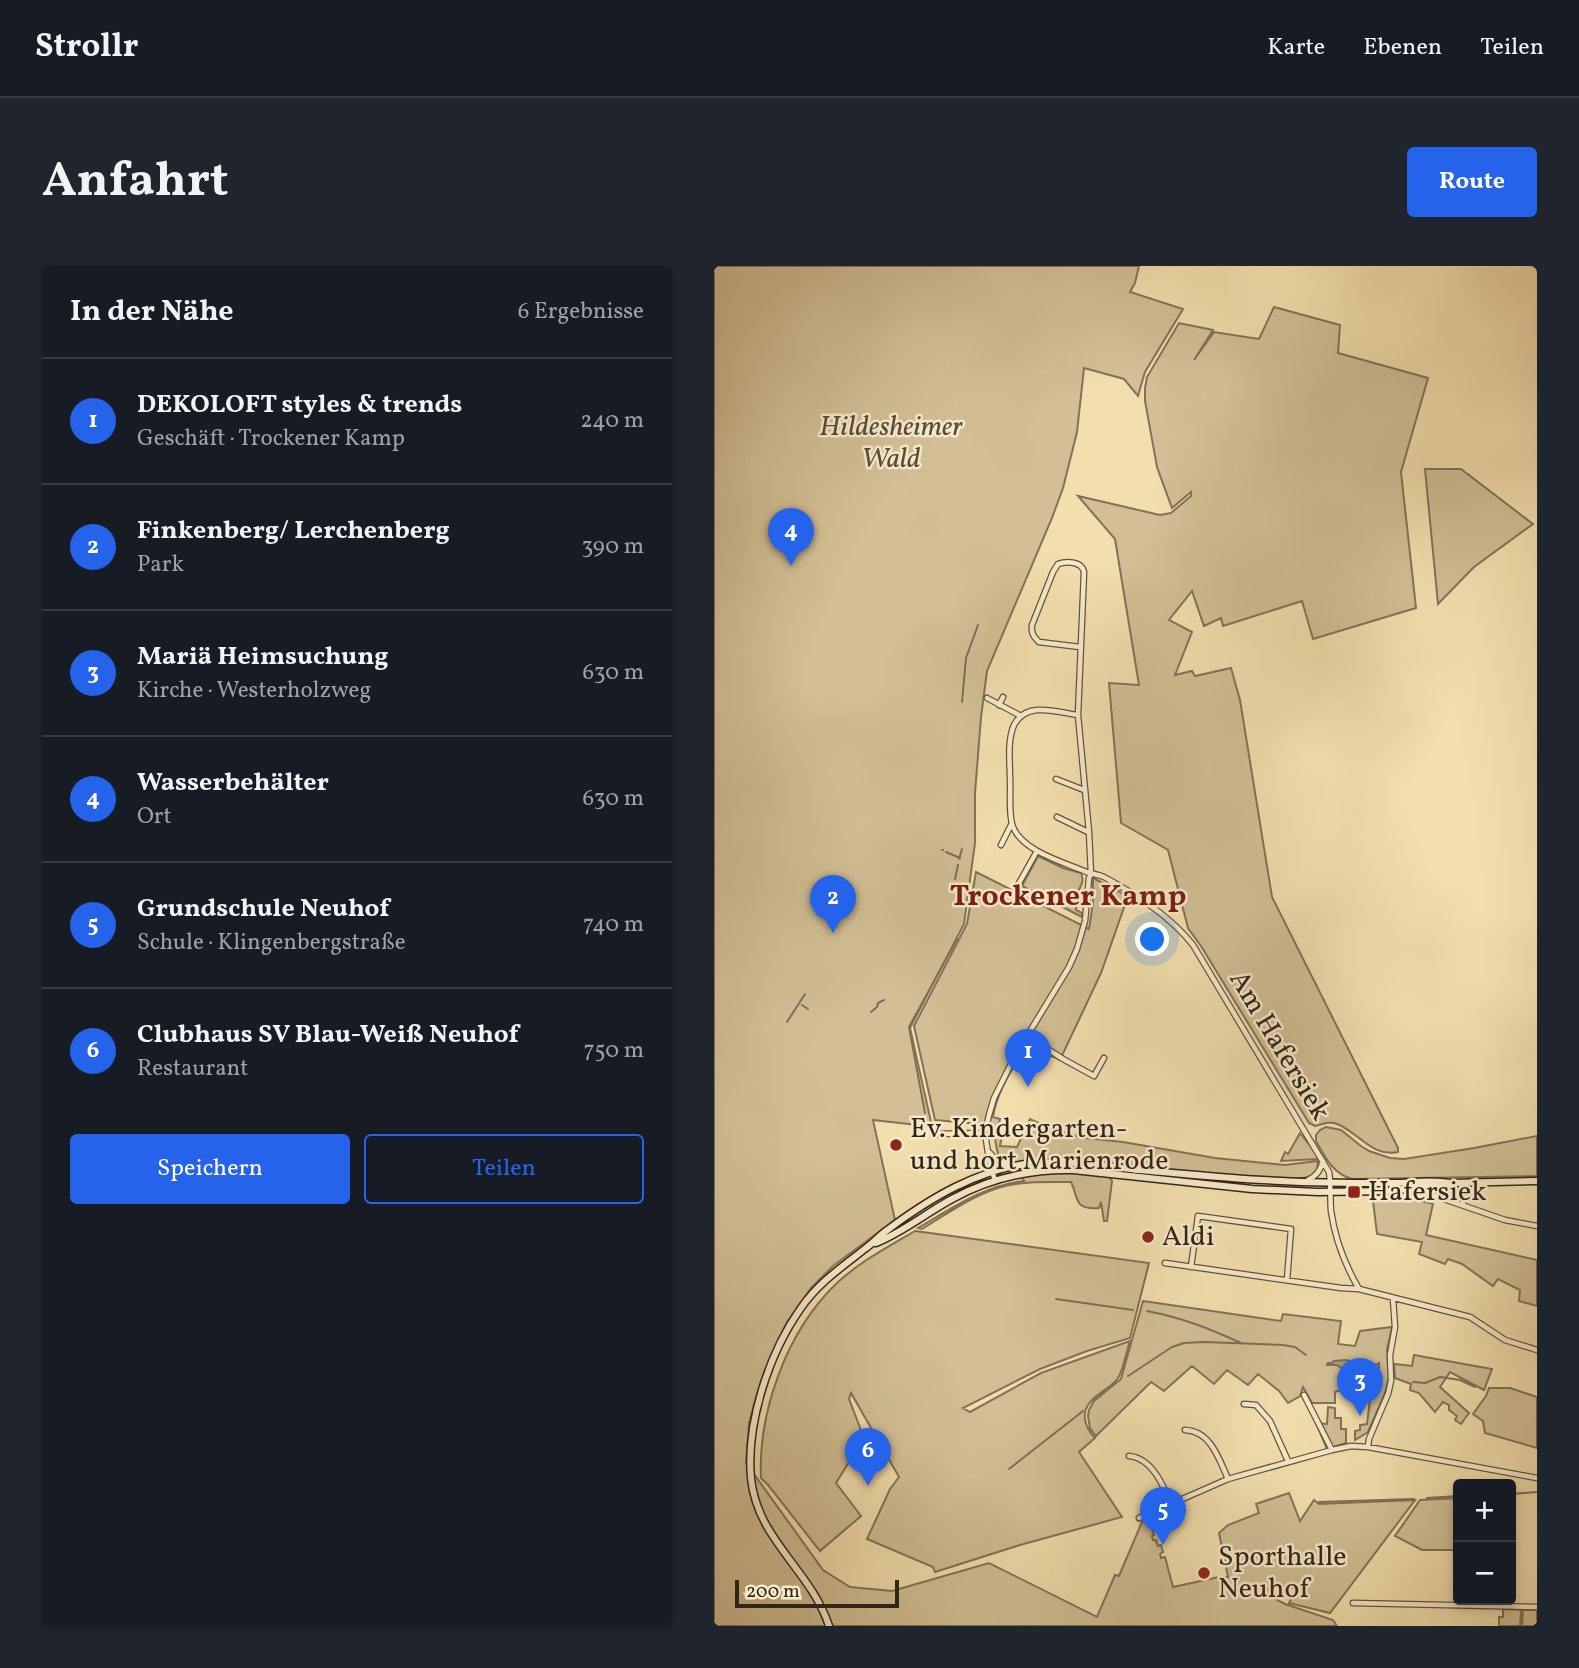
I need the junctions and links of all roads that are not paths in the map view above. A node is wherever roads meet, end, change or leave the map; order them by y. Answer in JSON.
{"nodes":[{"id":1,"x":1080,"y":647,"type":"junction"},
{"id":2,"x":1003,"y":697,"type":"dead end"},
{"id":3,"x":987,"y":698,"type":"dead end"},
{"id":4,"x":999,"y":705,"type":"junction"},
{"id":5,"x":1077,"y":715,"type":"junction"},
{"id":6,"x":1021,"y":716,"type":"junction"},
{"id":7,"x":1056,"y":779,"type":"dead end"},
{"id":8,"x":1084,"y":790,"type":"junction"},
{"id":9,"x":1057,"y":817,"type":"dead end"},
{"id":10,"x":1011,"y":824,"type":"junction"},
{"id":11,"x":1089,"y":832,"type":"junction"},
{"id":12,"x":1001,"y":845,"type":"dead end"},
{"id":13,"x":1037,"y":851,"type":"junction"},
{"id":14,"x":1091,"y":874,"type":"junction"},
{"id":15,"x":1019,"y":883,"type":"dead end"},
{"id":16,"x":1027,"y":1036,"type":"junction"},
{"id":17,"x":1104,"y":1058,"type":"dead end"},
{"id":18,"x":985,"y":1133,"type":"junction"},
{"id":19,"x":934,"y":1134,"type":"dead end"},
{"id":20,"x":987,"y":1149,"type":"junction"},
{"id":21,"x":1323,"y":1160,"type":"junction"},
{"id":22,"x":1014,"y":1166,"type":"junction"},
{"id":23,"x":992,"y":1171,"type":"junction"},
{"id":24,"x":995,"y":1180,"type":"junction"},
{"id":25,"x":1537,"y":1181,"type":"edge"},
{"id":26,"x":1304,"y":1182,"type":"junction"},
{"id":27,"x":1330,"y":1182,"type":"junction"},
{"id":28,"x":1450,"y":1183,"type":"junction"},
{"id":29,"x":1461,"y":1183,"type":"junction"},
{"id":30,"x":1415,"y":1189,"type":"junction"},
{"id":31,"x":1331,"y":1192,"type":"junction"},
{"id":32,"x":1464,"y":1204,"type":"junction"},
{"id":33,"x":1537,"y":1226,"type":"edge"},
{"id":34,"x":868,"y":1247,"type":"junction"},
{"id":35,"x":1165,"y":1263,"type":"dead end"},
{"id":36,"x":1191,"y":1267,"type":"junction"},
{"id":37,"x":1287,"y":1280,"type":"junction"},
{"id":38,"x":1359,"y":1289,"type":"junction"},
{"id":39,"x":1393,"y":1299,"type":"junction"},
{"id":40,"x":1537,"y":1350,"type":"edge"},
{"id":41,"x":1304,"y":1395,"type":"dead end"},
{"id":42,"x":1244,"y":1404,"type":"dead end"},
{"id":43,"x":1185,"y":1430,"type":"dead end"},
{"id":44,"x":1368,"y":1447,"type":"junction"},
{"id":45,"x":1332,"y":1450,"type":"junction"},
{"id":46,"x":1129,"y":1456,"type":"dead end"},
{"id":47,"x":1288,"y":1461,"type":"junction"},
{"id":48,"x":1537,"y":1478,"type":"edge"},
{"id":49,"x":1228,"y":1479,"type":"junction"},
{"id":50,"x":1170,"y":1506,"type":"junction"},
{"id":51,"x":1139,"y":1518,"type":"dead end"},
{"id":52,"x":1353,"y":1603,"type":"dead end"},
{"id":53,"x":1537,"y":1607,"type":"edge"},
{"id":54,"x":829,"y":1626,"type":"edge"}],
"edges":[{"from":1,"to":1,"type":"street"},
{"from":1,"to":5,"type":"street"},
{"from":2,"to":4,"type":"street"},
{"from":3,"to":4,"type":"street"},
{"from":4,"to":6,"type":"street"},
{"from":5,"to":6,"type":"street"},
{"from":5,"to":8,"type":"street"},
{"from":6,"to":10,"type":"street"},
{"from":7,"to":8,"type":"street"},
{"from":8,"to":11,"type":"street"},
{"from":9,"to":11,"type":"street"},
{"from":10,"to":12,"type":"street"},
{"from":10,"to":13,"type":"street"},
{"from":11,"to":14,"type":"street"},
{"from":13,"to":14,"type":"street","name":"Am Hafersiek"},
{"from":13,"to":15,"type":"street"},
{"from":14,"to":16,"type":"street"},
{"from":14,"to":21,"type":"street","name":"Am Hafersiek"},
{"from":16,"to":17,"type":"street"},
{"from":16,"to":18,"type":"street"},
{"from":18,"to":19,"type":"street"},
{"from":18,"to":20,"type":"street"},
{"from":20,"to":22,"type":"street"},
{"from":20,"to":23,"type":"street"},
{"from":21,"to":26,"type":"street"},
{"from":21,"to":27,"type":"street","name":"Am Hafersiek"},
{"from":22,"to":23,"type":"main road"},
{"from":22,"to":26,"type":"main road"},
{"from":23,"to":24,"type":"street"},
{"from":23,"to":34,"type":"main road"},
{"from":24,"to":31,"type":"main road"},
{"from":24,"to":34,"type":"main road"},
{"from":25,"to":29,"type":"main road"},
{"from":26,"to":27,"type":"main road"},
{"from":27,"to":28,"type":"main road"},
{"from":27,"to":31,"type":"street","name":"Am Hafersiek"},
{"from":28,"to":29,"type":"main road"},
{"from":28,"to":30,"type":"main road"},
{"from":29,"to":32,"type":"street"},
{"from":30,"to":31,"type":"main road"},
{"from":30,"to":32,"type":"street"},
{"from":31,"to":38,"type":"street","name":"Am Hafersiek"},
{"from":32,"to":33,"type":"street"},
{"from":34,"to":54,"type":"main road"},
{"from":35,"to":36,"type":"street"},
{"from":36,"to":37,"type":"street"},
{"from":36,"to":37,"type":"street"},
{"from":37,"to":38,"type":"street"},
{"from":38,"to":39,"type":"street"},
{"from":39,"to":40,"type":"street"},
{"from":39,"to":44,"type":"street"},
{"from":41,"to":45,"type":"street"},
{"from":42,"to":47,"type":"street"},
{"from":43,"to":49,"type":"street"},
{"from":44,"to":45,"type":"street"},
{"from":44,"to":48,"type":"street"},
{"from":45,"to":47,"type":"street"},
{"from":46,"to":50,"type":"street"},
{"from":47,"to":49,"type":"street"},
{"from":49,"to":50,"type":"street"},
{"from":50,"to":51,"type":"street"},
{"from":52,"to":53,"type":"street"}]}
